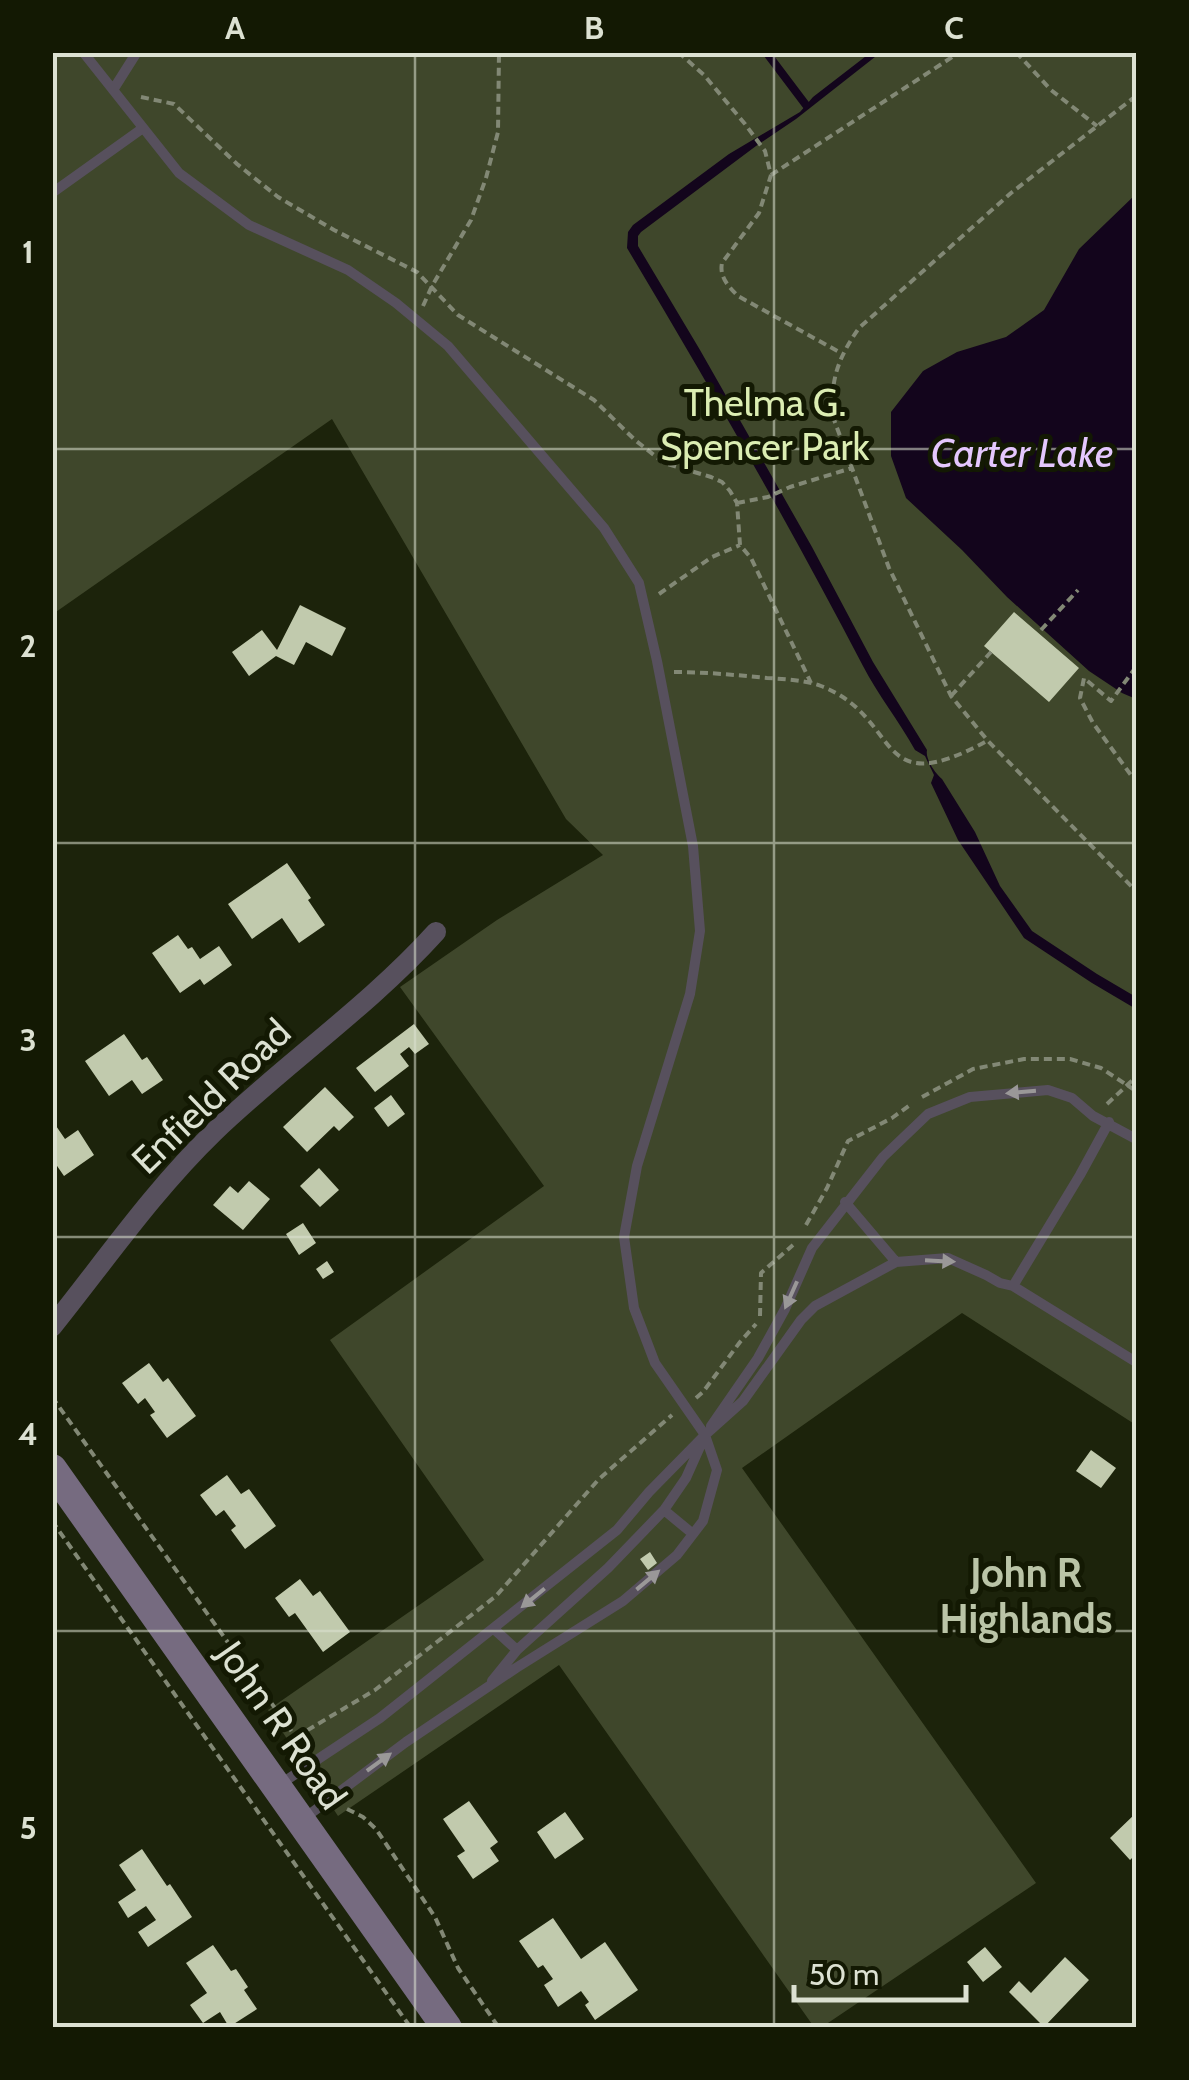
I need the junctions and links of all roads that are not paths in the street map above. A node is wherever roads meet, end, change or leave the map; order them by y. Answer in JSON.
{"nodes":[{"id":1,"x":83,"y":52,"type":"edge"},
{"id":2,"x":137,"y":52,"type":"edge"},
{"id":3,"x":112,"y":90,"type":"junction"},
{"id":4,"x":142,"y":128,"type":"junction"},
{"id":5,"x":52,"y":193,"type":"edge"},
{"id":6,"x":436,"y":932,"type":"dead end"},
{"id":7,"x":1109,"y":1122,"type":"junction"},
{"id":8,"x":1136,"y":1139,"type":"edge"},
{"id":9,"x":846,"y":1202,"type":"junction"},
{"id":10,"x":896,"y":1262,"type":"junction"},
{"id":11,"x":1012,"y":1286,"type":"junction"},
{"id":12,"x":52,"y":1327,"type":"edge"},
{"id":13,"x":1136,"y":1362,"type":"edge"},
{"id":14,"x":705,"y":1435,"type":"junction"},
{"id":15,"x":52,"y":1470,"type":"edge"},
{"id":16,"x":664,"y":1510,"type":"junction"},
{"id":17,"x":693,"y":1534,"type":"junction"},
{"id":18,"x":494,"y":1630,"type":"junction"},
{"id":19,"x":516,"y":1650,"type":"junction"},
{"id":20,"x":486,"y":1688,"type":"junction"},
{"id":21,"x":277,"y":1786,"type":"junction"},
{"id":22,"x":301,"y":1821,"type":"junction"},
{"id":23,"x":447,"y":2028,"type":"edge"}],
"edges":[{"from":1,"to":3,"type":"lane"},
{"from":2,"to":3,"type":"lane"},
{"from":3,"to":4,"type":"lane"},
{"from":4,"to":5,"type":"lane"},
{"from":4,"to":14,"type":"lane"},
{"from":6,"to":12,"type":"street","name":"Enfield Road"},
{"from":7,"to":8,"type":"lane"},
{"from":7,"to":9,"type":"lane","one_way":true},
{"from":7,"to":11,"type":"lane"},
{"from":9,"to":10,"type":"lane"},
{"from":9,"to":14,"type":"lane","one_way":true},
{"from":10,"to":11,"type":"lane","one_way":true},
{"from":10,"to":14,"type":"lane"},
{"from":11,"to":13,"type":"lane"},
{"from":14,"to":16,"type":"lane"},
{"from":14,"to":17,"type":"lane"},
{"from":14,"to":18,"type":"lane","one_way":true},
{"from":15,"to":21,"type":"main road","name":"John R Road"},
{"from":16,"to":17,"type":"lane"},
{"from":16,"to":19,"type":"lane"},
{"from":20,"to":17,"type":"lane","one_way":true},
{"from":18,"to":19,"type":"lane"},
{"from":18,"to":21,"type":"lane"},
{"from":19,"to":20,"type":"lane"},
{"from":22,"to":20,"type":"lane","one_way":true},
{"from":21,"to":22,"type":"main road","name":"John R Road"},
{"from":22,"to":23,"type":"main road","name":"John R Road"}]}
